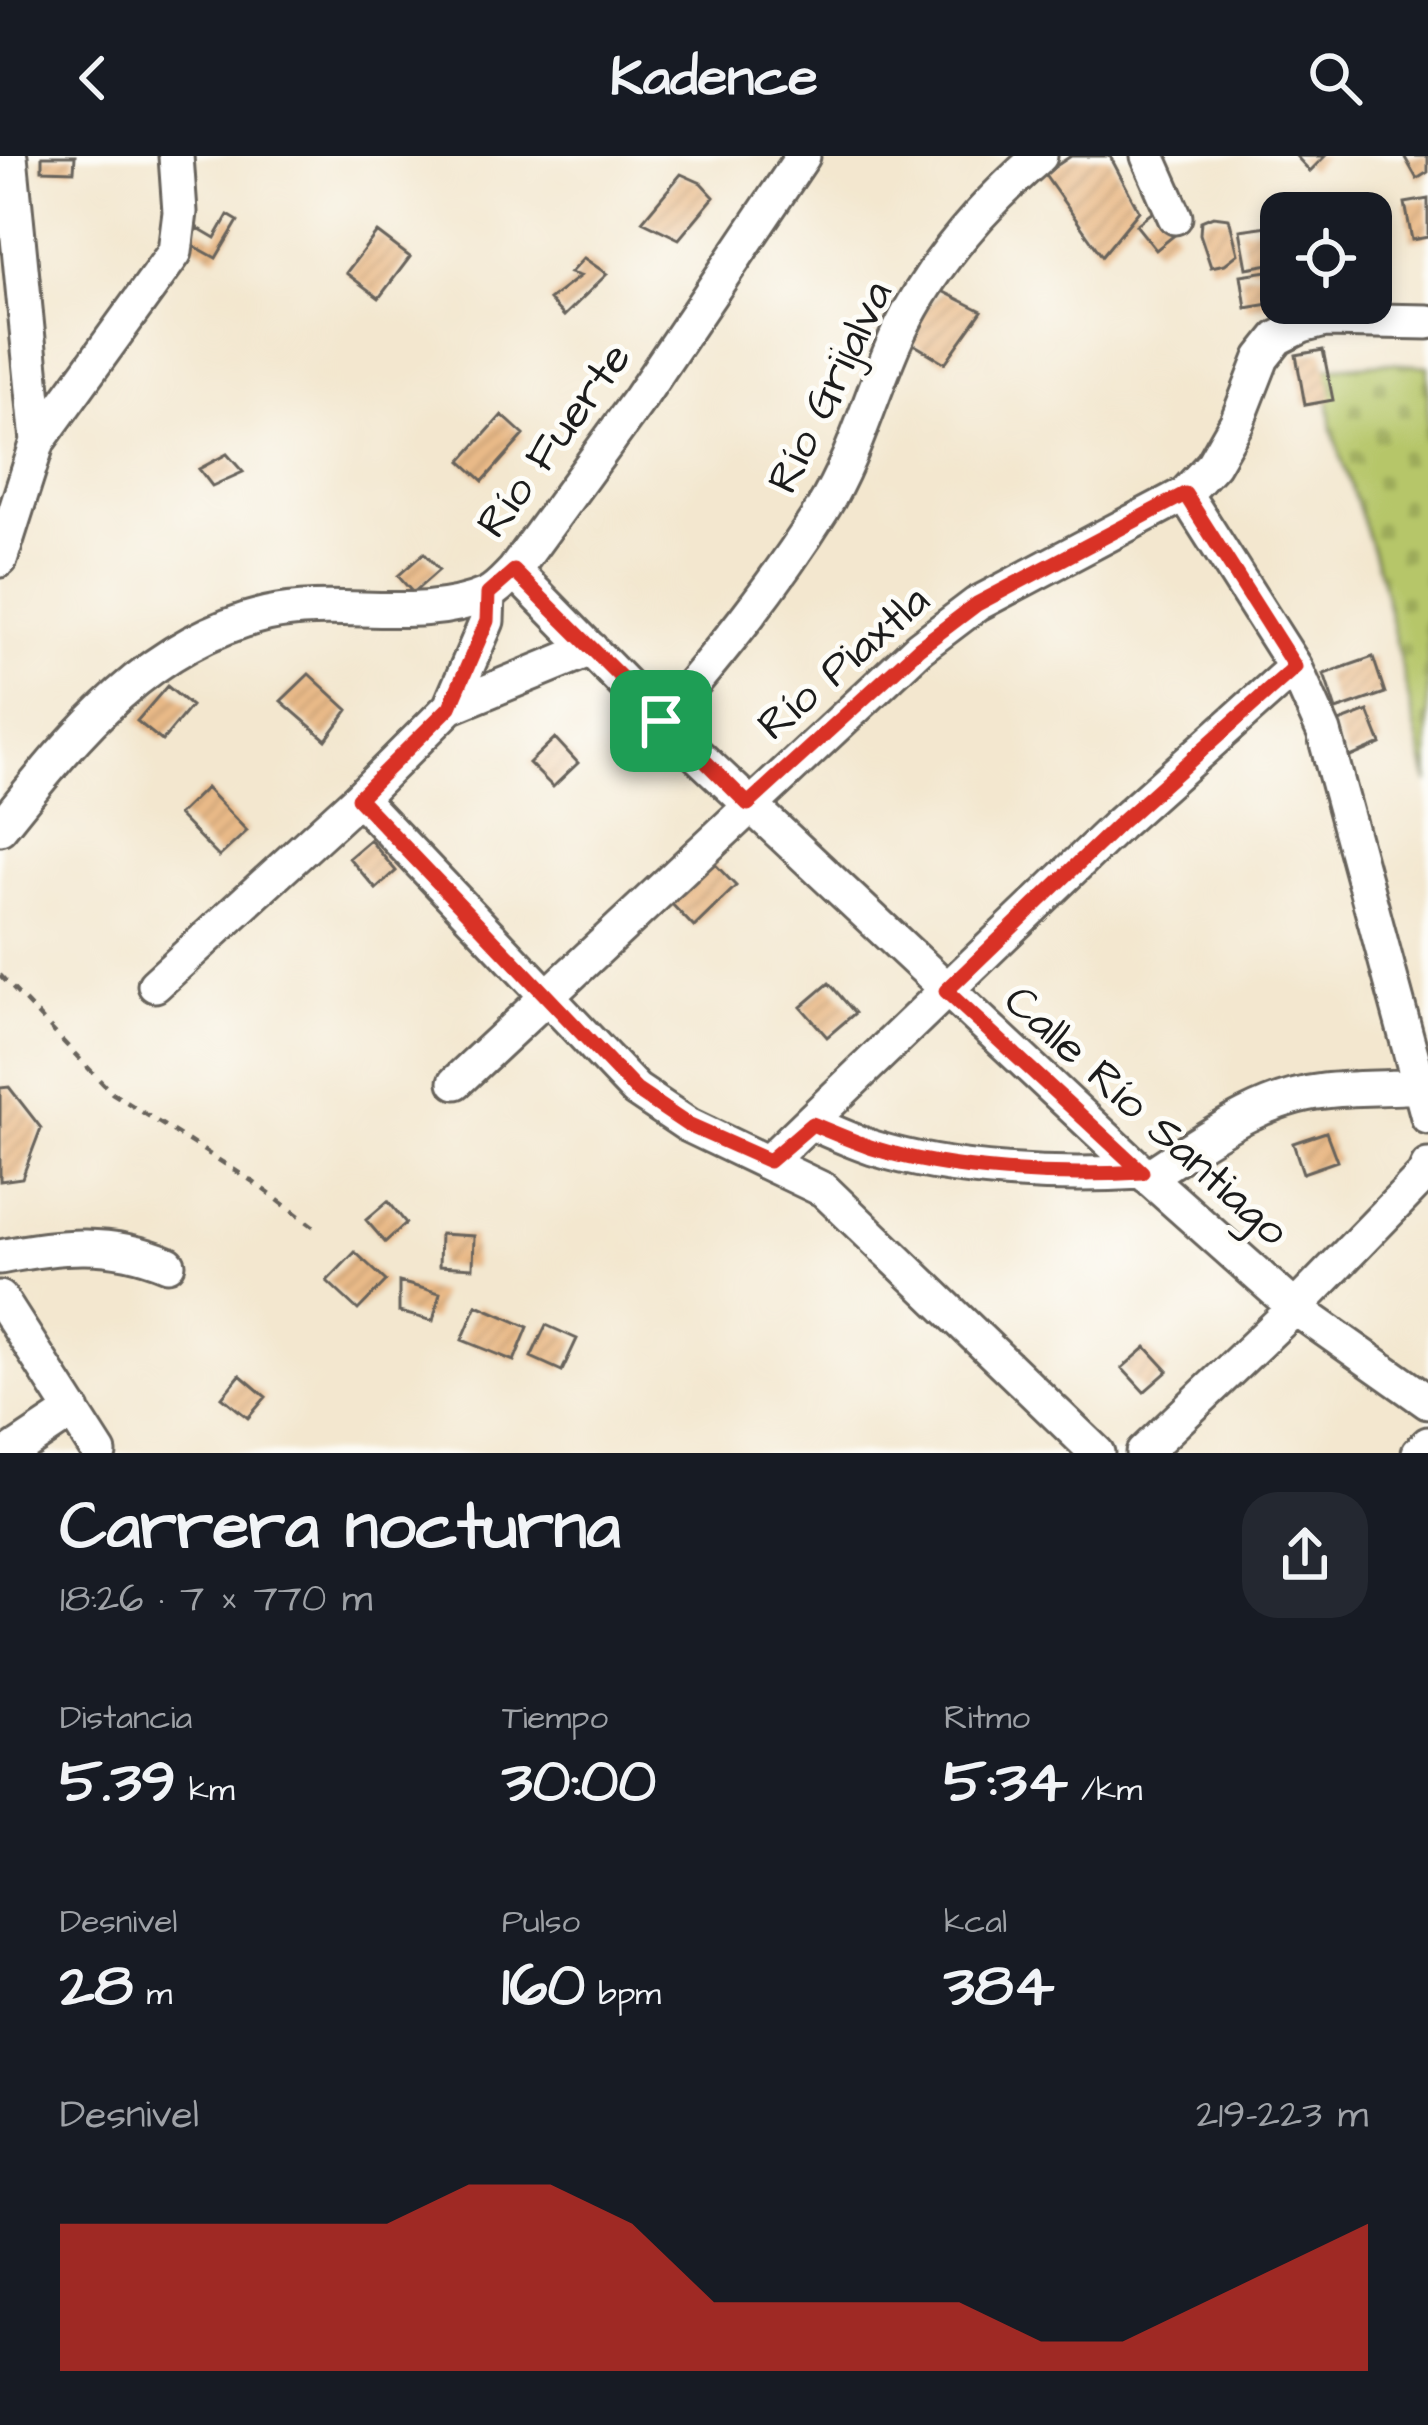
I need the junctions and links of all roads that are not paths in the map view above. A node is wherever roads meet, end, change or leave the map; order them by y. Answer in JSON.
{"nodes":[{"id":1,"x":10,"y":156,"type":"edge"},
{"id":2,"x":176,"y":156,"type":"edge"},
{"id":3,"x":803,"y":156,"type":"edge"},
{"id":4,"x":1040,"y":156,"type":"edge"},
{"id":5,"x":1148,"y":156,"type":"edge"},
{"id":6,"x":9,"y":214,"type":"edge"},
{"id":7,"x":1175,"y":217,"type":"dead end"},
{"id":8,"x":1428,"y":322,"type":"edge"},
{"id":9,"x":38,"y":441,"type":"junction"},
{"id":10,"x":1185,"y":494,"type":"junction"},
{"id":11,"x":0,"y":560,"type":"edge"},
{"id":12,"x":514,"y":571,"type":"junction"},
{"id":13,"x":488,"y":594,"type":"junction"},
{"id":14,"x":591,"y":649,"type":"junction"},
{"id":15,"x":1295,"y":667,"type":"junction"},
{"id":16,"x":450,"y":707,"type":"junction"},
{"id":17,"x":661,"y":721,"type":"junction"},
{"id":18,"x":358,"y":798,"type":"junction"},
{"id":19,"x":748,"y":804,"type":"junction"},
{"id":20,"x":0,"y":828,"type":"edge"},
{"id":21,"x":154,"y":985,"type":"dead end"},
{"id":22,"x":946,"y":991,"type":"junction"},
{"id":23,"x":549,"y":998,"type":"junction"},
{"id":24,"x":456,"y":1082,"type":"dead end"},
{"id":25,"x":1426,"y":1096,"type":"edge"},
{"id":26,"x":812,"y":1124,"type":"junction"},
{"id":27,"x":769,"y":1161,"type":"junction"},
{"id":28,"x":1428,"y":1166,"type":"edge"},
{"id":29,"x":1144,"y":1174,"type":"junction"},
{"id":30,"x":0,"y":1256,"type":"edge"},
{"id":31,"x":168,"y":1264,"type":"dead end"},
{"id":32,"x":0,"y":1298,"type":"edge"},
{"id":33,"x":1294,"y":1308,"type":"junction"},
{"id":34,"x":1428,"y":1402,"type":"edge"},
{"id":35,"x":73,"y":1411,"type":"junction"},
{"id":36,"x":1428,"y":1444,"type":"edge"},
{"id":37,"x":10,"y":1453,"type":"edge"},
{"id":38,"x":100,"y":1453,"type":"edge"},
{"id":39,"x":1096,"y":1453,"type":"edge"},
{"id":40,"x":1143,"y":1453,"type":"edge"},
{"id":41,"x":1419,"y":1453,"type":"edge"}],
"edges":[{"from":1,"to":6,"type":"street"},
{"from":2,"to":9,"type":"street"},
{"from":3,"to":12,"type":"street","name":"Río Fuerte"},
{"from":4,"to":17,"type":"street","name":"Río Grijalva"},
{"from":5,"to":7,"type":"street"},
{"from":6,"to":9,"type":"street"},
{"from":8,"to":10,"type":"street","name":"Río Piaxtla"},
{"from":9,"to":11,"type":"street"},
{"from":10,"to":15,"type":"street"},
{"from":10,"to":19,"type":"street","name":"Río Piaxtla"},
{"from":12,"to":13,"type":"street","name":"Río Fuerte"},
{"from":12,"to":14,"type":"street","name":"Calle Río Santiago"},
{"from":13,"to":16,"type":"street"},
{"from":13,"to":20,"type":"street","name":"Río Fuerte"},
{"from":14,"to":16,"type":"street"},
{"from":14,"to":17,"type":"street","name":"Calle Río Santiago"},
{"from":15,"to":22,"type":"street"},
{"from":15,"to":25,"type":"street"},
{"from":16,"to":18,"type":"street"},
{"from":17,"to":19,"type":"street","name":"Calle Río Santiago"},
{"from":18,"to":21,"type":"street"},
{"from":18,"to":23,"type":"street"},
{"from":19,"to":22,"type":"street","name":"Calle Río Santiago"},
{"from":19,"to":23,"type":"street","name":"Río Piaxtla"},
{"from":22,"to":26,"type":"street"},
{"from":22,"to":29,"type":"street","name":"Calle Río Santiago"},
{"from":23,"to":24,"type":"street","name":"Río Piaxtla"},
{"from":23,"to":27,"type":"street"},
{"from":25,"to":29,"type":"street"},
{"from":26,"to":27,"type":"street"},
{"from":26,"to":29,"type":"street"},
{"from":27,"to":39,"type":"street"},
{"from":28,"to":33,"type":"street"},
{"from":29,"to":33,"type":"street","name":"Calle Río Santiago"},
{"from":30,"to":31,"type":"street"},
{"from":32,"to":35,"type":"street"},
{"from":33,"to":34,"type":"street","name":"Calle Río Santiago"},
{"from":33,"to":40,"type":"street"},
{"from":35,"to":37,"type":"street"},
{"from":35,"to":38,"type":"street"},
{"from":36,"to":41,"type":"street"}]}
